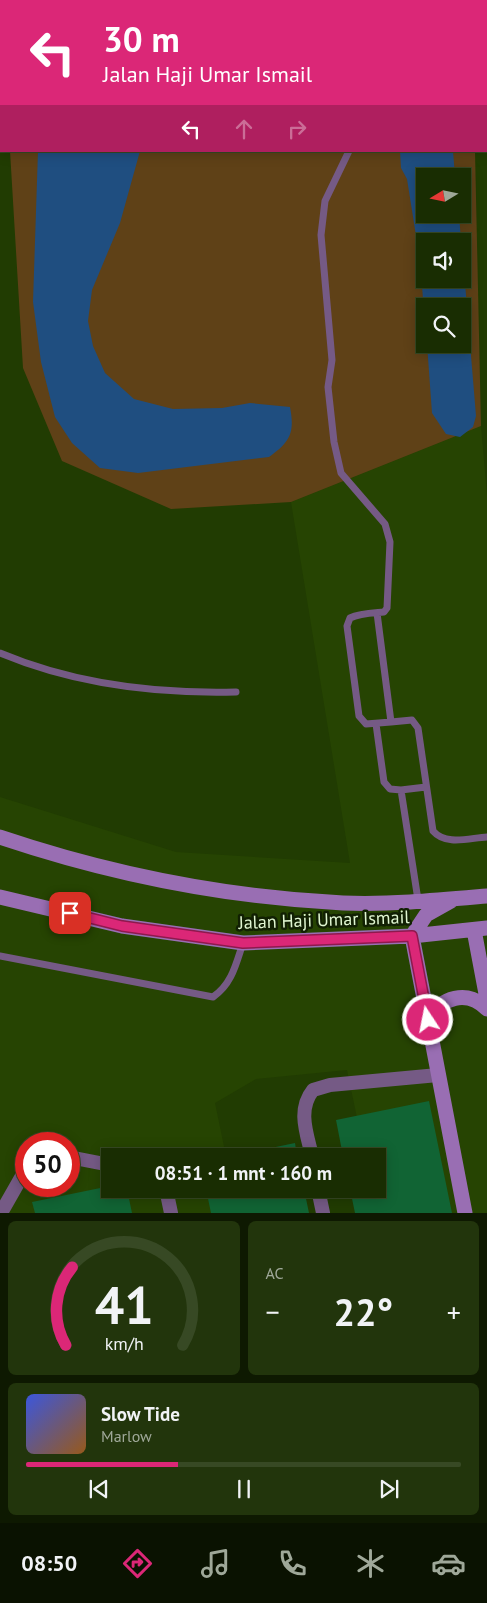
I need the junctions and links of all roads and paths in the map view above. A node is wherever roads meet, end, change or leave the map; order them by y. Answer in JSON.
{"nodes":[{"id":1,"x":349,"y":152,"type":"edge"},
{"id":2,"x":377,"y":613,"type":"junction"},
{"id":3,"x":0,"y":653,"type":"edge"},
{"id":4,"x":236,"y":692,"type":"dead end"},
{"id":5,"x":391,"y":722,"type":"junction"},
{"id":6,"x":376,"y":724,"type":"junction"},
{"id":7,"x":426,"y":787,"type":"junction"},
{"id":8,"x":401,"y":790,"type":"junction"},
{"id":9,"x":0,"y":837,"type":"edge"},
{"id":10,"x":487,"y":837,"type":"edge"},
{"id":11,"x":487,"y":896,"type":"edge"},
{"id":12,"x":0,"y":897,"type":"edge"},
{"id":13,"x":462,"y":898,"type":"junction"},
{"id":14,"x":418,"y":900,"type":"junction"},
{"id":15,"x":481,"y":929,"type":"edge"},
{"id":16,"x":412,"y":936,"type":"junction"},
{"id":17,"x":243,"y":943,"type":"junction"},
{"id":18,"x":0,"y":956,"type":"edge"},
{"id":19,"x":487,"y":999,"type":"edge"},
{"id":20,"x":487,"y":1009,"type":"edge"},
{"id":21,"x":428,"y":1020,"type":"junction"},
{"id":22,"x":438,"y":1075,"type":"junction"},
{"id":23,"x":310,"y":1148,"type":"edge"},
{"id":24,"x":80,"y":1159,"type":"edge"},
{"id":25,"x":101,"y":1163,"type":"edge"},
{"id":26,"x":15,"y":1189,"type":"edge"},
{"id":27,"x":168,"y":1198,"type":"edge"},
{"id":28,"x":320,"y":1198,"type":"edge"},
{"id":29,"x":1,"y":1213,"type":"edge"},
{"id":30,"x":171,"y":1213,"type":"edge"},
{"id":31,"x":323,"y":1213,"type":"edge"},
{"id":32,"x":465,"y":1213,"type":"edge"}],
"edges":[{"from":1,"to":2,"type":"lane"},
{"from":2,"to":5,"type":"lane"},
{"from":2,"to":6,"type":"lane"},
{"from":3,"to":4,"type":"lane"},
{"from":5,"to":6,"type":"lane"},
{"from":5,"to":7,"type":"lane"},
{"from":6,"to":8,"type":"lane"},
{"from":7,"to":8,"type":"lane"},
{"from":7,"to":10,"type":"lane"},
{"from":8,"to":14,"type":"lane"},
{"from":9,"to":14,"type":"main road","name":"Jalan Haji Umar Ismail"},
{"from":11,"to":13,"type":"main road","name":"Jalan Haji Umar Ismail"},
{"from":12,"to":17,"type":"main road","name":"Jalan Haji Umar Ismail"},
{"from":13,"to":14,"type":"main road","name":"Jalan Haji Umar Ismail"},
{"from":13,"to":16,"type":"main road"},
{"from":15,"to":16,"type":"main road","name":"Jalan Haji Umar Ismail"},
{"from":15,"to":19,"type":"main road"},
{"from":16,"to":17,"type":"main road","name":"Jalan Haji Umar Ismail"},
{"from":16,"to":21,"type":"main road"},
{"from":17,"to":18,"type":"lane"},
{"from":20,"to":21,"type":"main road"},
{"from":21,"to":22,"type":"main road"},
{"from":22,"to":23,"type":"street"},
{"from":22,"to":32,"type":"main road"},
{"from":24,"to":25,"type":"street"},
{"from":26,"to":29,"type":"street"},
{"from":27,"to":30,"type":"street"},
{"from":28,"to":31,"type":"street"}]}
